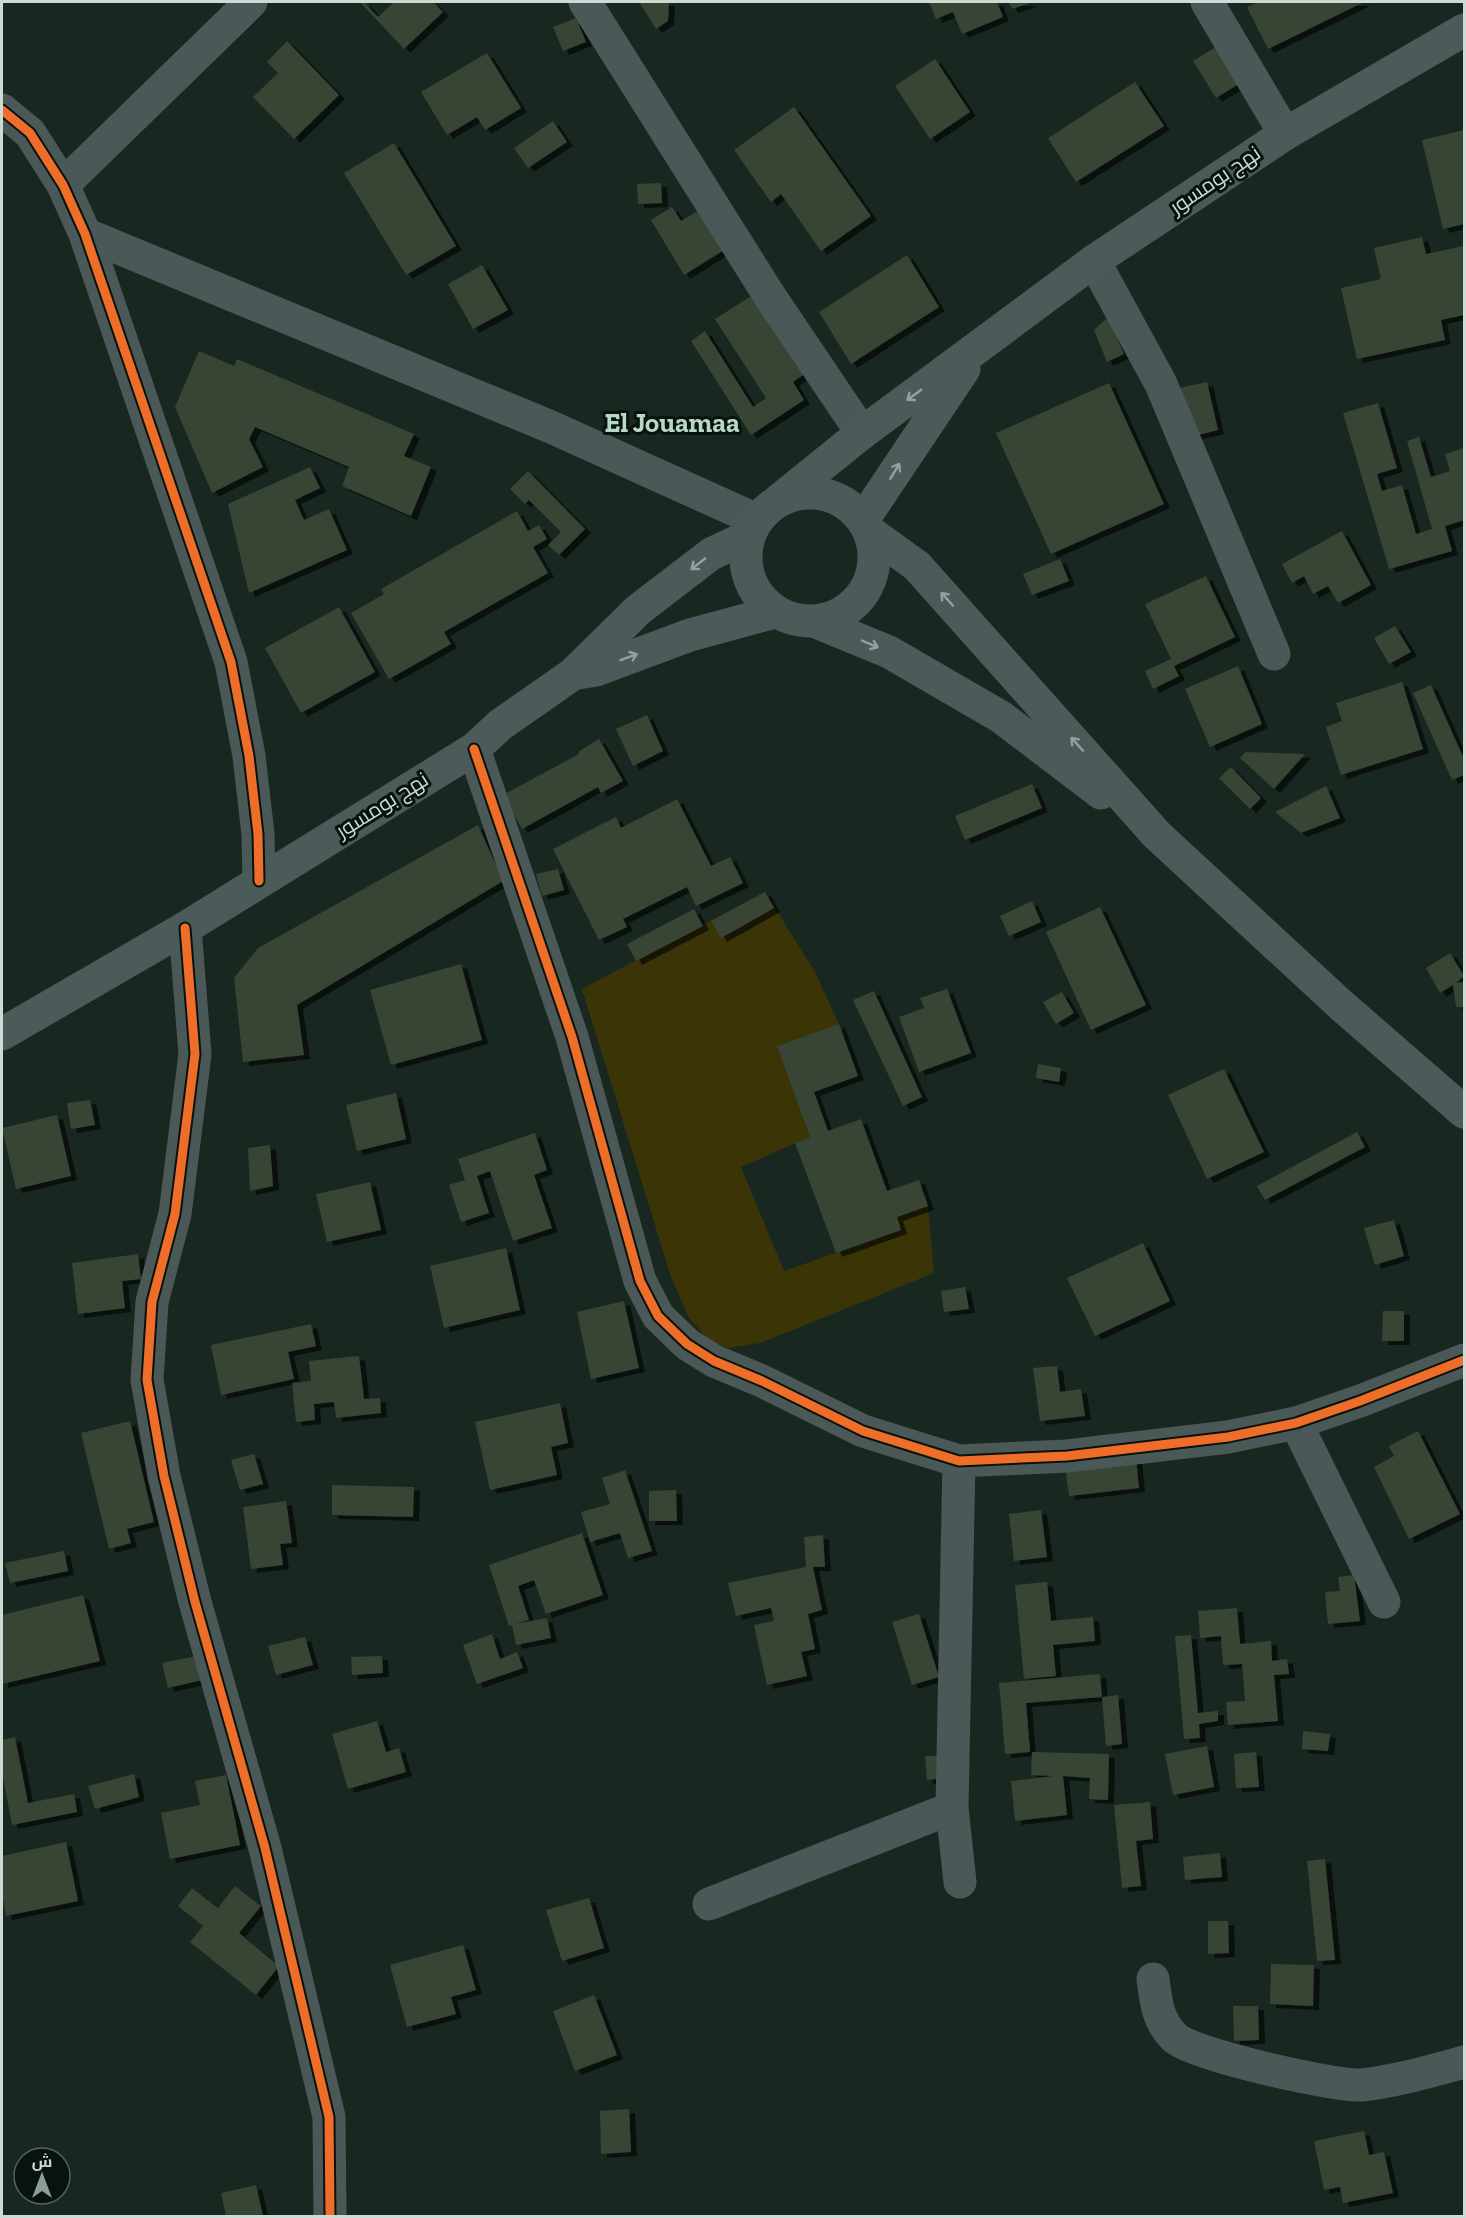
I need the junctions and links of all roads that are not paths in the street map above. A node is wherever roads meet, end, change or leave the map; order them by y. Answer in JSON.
{"nodes":[{"id":1,"x":251,"y":2,"type":"edge"},
{"id":2,"x":585,"y":2,"type":"edge"},
{"id":3,"x":1207,"y":2,"type":"edge"},
{"id":4,"x":1464,"y":30,"type":"edge"},
{"id":5,"x":2,"y":110,"type":"edge"},
{"id":6,"x":1285,"y":134,"type":"junction"},
{"id":7,"x":63,"y":185,"type":"junction"},
{"id":8,"x":85,"y":234,"type":"junction"},
{"id":9,"x":1094,"y":261,"type":"junction"},
{"id":10,"x":978,"y":348,"type":"junction"},
{"id":11,"x":862,"y":433,"type":"junction"},
{"id":12,"x":761,"y":519,"type":"junction"},
{"id":13,"x":867,"y":526,"type":"junction"},
{"id":14,"x":775,"y":612,"type":"junction"},
{"id":15,"x":816,"y":622,"type":"junction"},
{"id":16,"x":1274,"y":654,"type":"dead end"},
{"id":17,"x":573,"y":674,"type":"junction"},
{"id":18,"x":474,"y":749,"type":"junction"},
{"id":19,"x":1157,"y":835,"type":"junction"},
{"id":20,"x":259,"y":881,"type":"junction"},
{"id":21,"x":185,"y":928,"type":"junction"},
{"id":22,"x":2,"y":1034,"type":"edge"},
{"id":23,"x":1464,"y":1112,"type":"edge"},
{"id":24,"x":1464,"y":1360,"type":"edge"},
{"id":25,"x":1296,"y":1423,"type":"junction"},
{"id":26,"x":959,"y":1461,"type":"junction"},
{"id":27,"x":1384,"y":1602,"type":"dead end"},
{"id":28,"x":952,"y":1808,"type":"junction"},
{"id":29,"x":960,"y":1882,"type":"dead end"},
{"id":30,"x":709,"y":1904,"type":"dead end"},
{"id":31,"x":1153,"y":1979,"type":"dead end"},
{"id":32,"x":1464,"y":2062,"type":"edge"},
{"id":33,"x":330,"y":2217,"type":"edge"}],
"edges":[{"from":1,"to":7,"type":"street"},
{"from":2,"to":11,"type":"street"},
{"from":3,"to":6,"type":"street"},
{"from":4,"to":6,"type":"main road","name":"نهج بومسور"},
{"from":5,"to":7,"type":"street"},
{"from":6,"to":9,"type":"main road","name":"نهج بومسور"},
{"from":7,"to":8,"type":"street"},
{"from":8,"to":12,"type":"street"},
{"from":8,"to":20,"type":"street"},
{"from":9,"to":10,"type":"main road","name":"نهج بومسور"},
{"from":9,"to":16,"type":"street"},
{"from":10,"to":11,"type":"main road","name":"نهج بومسور","one_way":true},
{"from":13,"to":10,"type":"main road","name":"نهج بومسور","one_way":true},
{"from":11,"to":12,"type":"main road","name":"نهج بومسور"},
{"from":12,"to":13,"type":"main road"},
{"from":12,"to":14,"type":"main road"},
{"from":12,"to":17,"type":"main road","name":"نهج بومسور","one_way":true},
{"from":13,"to":15,"type":"main road"},
{"from":19,"to":13,"type":"main road","one_way":true},
{"from":14,"to":15,"type":"main road"},
{"from":17,"to":14,"type":"main road","name":"نهج بومسور","one_way":true},
{"from":15,"to":19,"type":"main road","one_way":true},
{"from":17,"to":18,"type":"main road","name":"نهج بومسور"},
{"from":18,"to":20,"type":"main road","name":"نهج بومسور"},
{"from":18,"to":26,"type":"street"},
{"from":19,"to":23,"type":"main road"},
{"from":20,"to":21,"type":"main road","name":"نهج بومسور"},
{"from":21,"to":22,"type":"main road","name":"نهج بومسور"},
{"from":21,"to":33,"type":"street"},
{"from":24,"to":25,"type":"street"},
{"from":25,"to":26,"type":"street"},
{"from":25,"to":27,"type":"street"},
{"from":26,"to":28,"type":"street"},
{"from":28,"to":29,"type":"street"},
{"from":28,"to":30,"type":"street"},
{"from":31,"to":32,"type":"street"}]}
